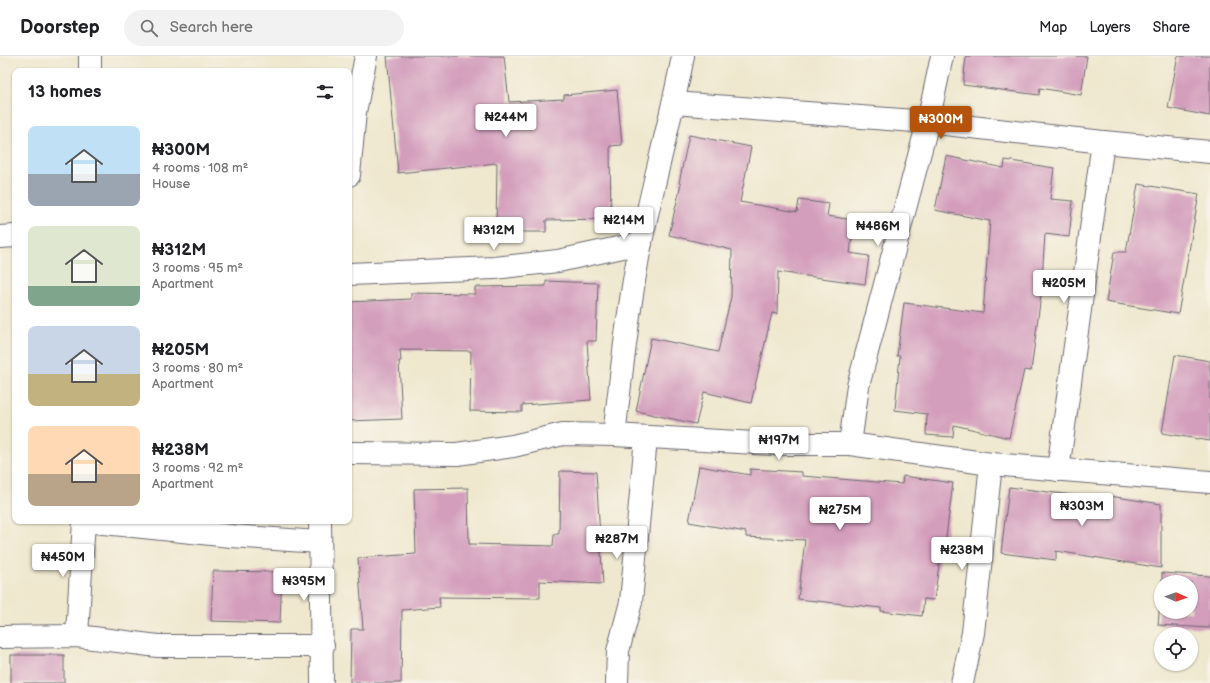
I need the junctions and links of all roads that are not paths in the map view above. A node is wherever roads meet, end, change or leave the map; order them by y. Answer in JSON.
{"nodes":[{"id":1,"x":90,"y":56,"type":"edge"},
{"id":2,"x":366,"y":56,"type":"edge"},
{"id":3,"x":683,"y":56,"type":"edge"},
{"id":4,"x":942,"y":56,"type":"edge"},
{"id":5,"x":90,"y":68,"type":"edge"},
{"id":6,"x":674,"y":103,"type":"junction"},
{"id":7,"x":928,"y":122,"type":"junction"},
{"id":8,"x":1103,"y":142,"type":"junction"},
{"id":9,"x":352,"y":143,"type":"edge"},
{"id":10,"x":1210,"y":152,"type":"edge"},
{"id":11,"x":12,"y":236,"type":"edge"},
{"id":12,"x":0,"y":237,"type":"edge"},
{"id":13,"x":641,"y":243,"type":"junction"},
{"id":14,"x":352,"y":274,"type":"edge"},
{"id":15,"x":614,"y":435,"type":"junction"},
{"id":16,"x":646,"y":438,"type":"junction"},
{"id":17,"x":850,"y":444,"type":"junction"},
{"id":18,"x":352,"y":453,"type":"edge"},
{"id":19,"x":991,"y":464,"type":"junction"},
{"id":20,"x":1058,"y":470,"type":"junction"},
{"id":21,"x":1210,"y":482,"type":"edge"},
{"id":22,"x":84,"y":524,"type":"edge"},
{"id":23,"x":113,"y":524,"type":"edge"},
{"id":24,"x":320,"y":531,"type":"edge"},
{"id":25,"x":77,"y":636,"type":"junction"},
{"id":26,"x":0,"y":637,"type":"edge"},
{"id":27,"x":323,"y":646,"type":"junction"},
{"id":28,"x":322,"y":683,"type":"edge"},
{"id":29,"x":617,"y":683,"type":"edge"},
{"id":30,"x":962,"y":683,"type":"edge"}],
"edges":[{"from":1,"to":5,"type":"street"},
{"from":2,"to":9,"type":"street"},
{"from":3,"to":6,"type":"street"},
{"from":4,"to":7,"type":"street"},
{"from":6,"to":7,"type":"street"},
{"from":6,"to":13,"type":"street"},
{"from":7,"to":8,"type":"street"},
{"from":7,"to":17,"type":"street"},
{"from":8,"to":10,"type":"street"},
{"from":8,"to":20,"type":"street"},
{"from":11,"to":12,"type":"street"},
{"from":13,"to":14,"type":"street"},
{"from":13,"to":15,"type":"street"},
{"from":15,"to":16,"type":"street"},
{"from":15,"to":18,"type":"street"},
{"from":16,"to":17,"type":"street"},
{"from":16,"to":29,"type":"street"},
{"from":17,"to":19,"type":"street"},
{"from":19,"to":20,"type":"street"},
{"from":19,"to":30,"type":"street"},
{"from":20,"to":21,"type":"street"},
{"from":22,"to":25,"type":"street"},
{"from":23,"to":24,"type":"street"},
{"from":24,"to":27,"type":"street"},
{"from":25,"to":26,"type":"street"},
{"from":25,"to":27,"type":"street"},
{"from":27,"to":28,"type":"street"}]}
